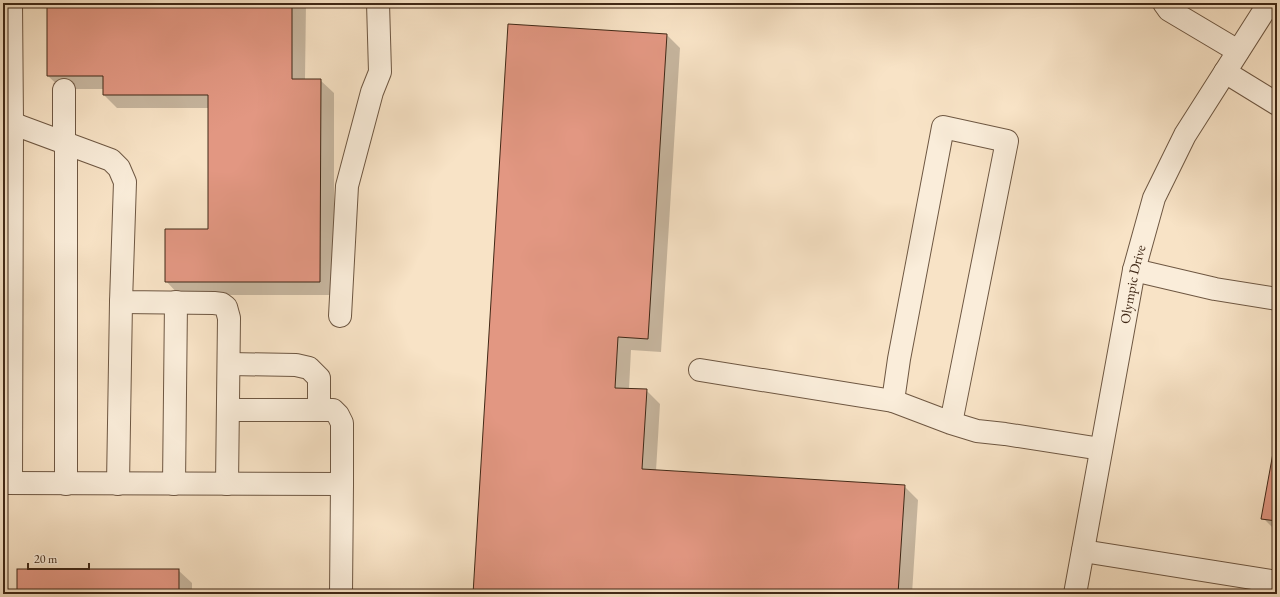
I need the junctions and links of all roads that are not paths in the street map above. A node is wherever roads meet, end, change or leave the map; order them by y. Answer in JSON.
{"nodes":[{"id":1,"x":10,"y":3,"type":"edge"},
{"id":2,"x":378,"y":3,"type":"edge"},
{"id":3,"x":1164,"y":3,"type":"edge"},
{"id":4,"x":1269,"y":3,"type":"edge"},
{"id":5,"x":1238,"y":51,"type":"junction"},
{"id":6,"x":1225,"y":72,"type":"junction"},
{"id":7,"x":64,"y":90,"type":"dead end"},
{"id":8,"x":1277,"y":104,"type":"edge"},
{"id":9,"x":10,"y":122,"type":"edge"},
{"id":10,"x":66,"y":143,"type":"junction"},
{"id":11,"x":1134,"y":270,"type":"junction"},
{"id":12,"x":1277,"y":298,"type":"edge"},
{"id":13,"x":121,"y":302,"type":"junction"},
{"id":14,"x":176,"y":302,"type":"junction"},
{"id":15,"x":340,"y":316,"type":"dead end"},
{"id":16,"x":229,"y":364,"type":"junction"},
{"id":17,"x":700,"y":370,"type":"dead end"},
{"id":18,"x":893,"y":401,"type":"junction"},
{"id":19,"x":228,"y":410,"type":"junction"},
{"id":20,"x":319,"y":410,"type":"junction"},
{"id":21,"x":951,"y":423,"type":"junction"},
{"id":22,"x":1101,"y":448,"type":"junction"},
{"id":23,"x":7,"y":483,"type":"edge"},
{"id":24,"x":66,"y":484,"type":"junction"},
{"id":25,"x":118,"y":484,"type":"junction"},
{"id":26,"x":174,"y":484,"type":"junction"},
{"id":27,"x":226,"y":484,"type":"junction"},
{"id":28,"x":342,"y":484,"type":"junction"},
{"id":29,"x":1083,"y":551,"type":"junction"},
{"id":30,"x":1277,"y":582,"type":"edge"},
{"id":31,"x":341,"y":594,"type":"edge"},
{"id":32,"x":1075,"y":594,"type":"edge"}],
"edges":[{"from":1,"to":9,"type":"lane"},
{"from":2,"to":15,"type":"lane"},
{"from":3,"to":5,"type":"lane"},
{"from":4,"to":5,"type":"lane","name":"Olympic Drive"},
{"from":5,"to":6,"type":"lane","name":"Olympic Drive"},
{"from":6,"to":8,"type":"lane"},
{"from":6,"to":11,"type":"lane","name":"Olympic Drive"},
{"from":7,"to":10,"type":"lane"},
{"from":9,"to":10,"type":"lane"},
{"from":9,"to":23,"type":"lane"},
{"from":10,"to":13,"type":"lane"},
{"from":10,"to":24,"type":"lane"},
{"from":11,"to":12,"type":"lane"},
{"from":11,"to":22,"type":"lane","name":"Olympic Drive"},
{"from":13,"to":14,"type":"lane"},
{"from":13,"to":25,"type":"lane"},
{"from":14,"to":16,"type":"lane"},
{"from":14,"to":26,"type":"lane"},
{"from":16,"to":19,"type":"lane"},
{"from":16,"to":20,"type":"lane"},
{"from":17,"to":18,"type":"lane"},
{"from":18,"to":21,"type":"lane"},
{"from":18,"to":21,"type":"lane"},
{"from":19,"to":20,"type":"lane"},
{"from":19,"to":27,"type":"lane"},
{"from":20,"to":28,"type":"lane"},
{"from":21,"to":22,"type":"lane"},
{"from":22,"to":29,"type":"lane","name":"Olympic Drive"},
{"from":23,"to":24,"type":"lane"},
{"from":24,"to":25,"type":"lane"},
{"from":25,"to":26,"type":"lane"},
{"from":26,"to":27,"type":"lane"},
{"from":27,"to":28,"type":"lane"},
{"from":28,"to":31,"type":"lane"},
{"from":29,"to":30,"type":"lane"},
{"from":29,"to":32,"type":"lane","name":"Olympic Drive"}]}
